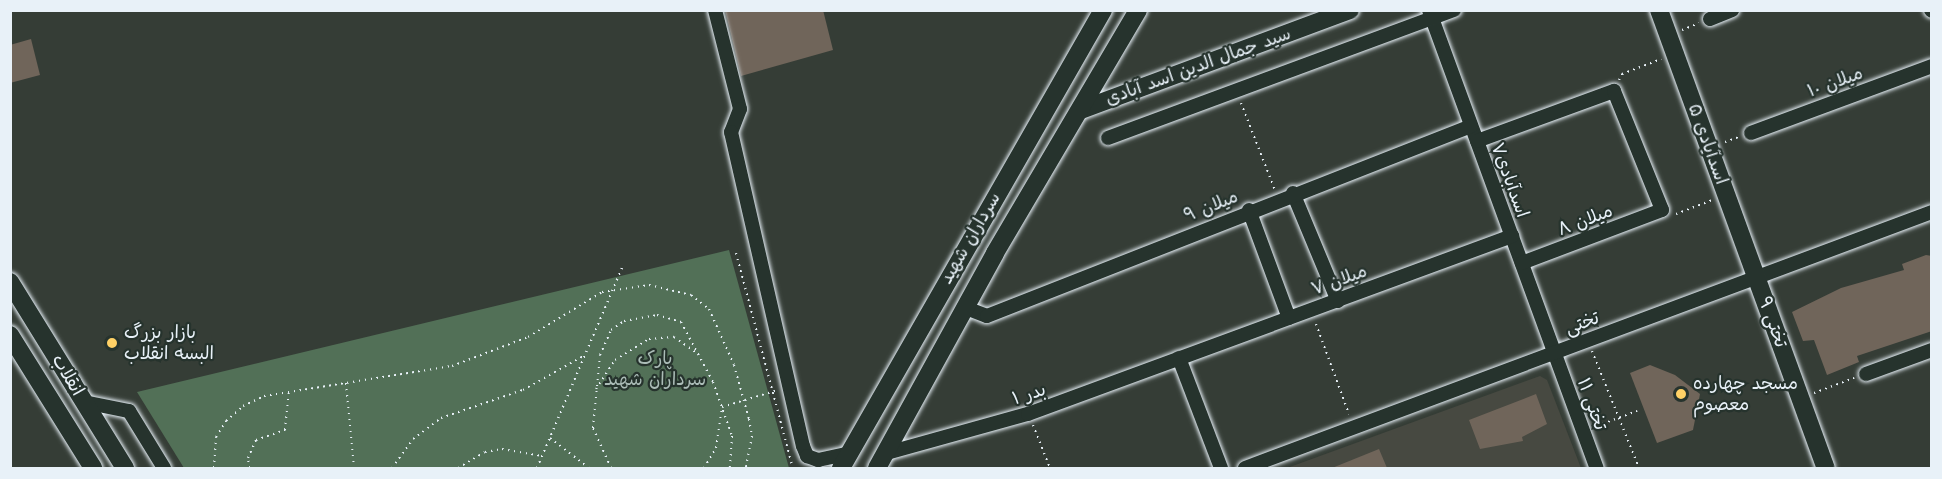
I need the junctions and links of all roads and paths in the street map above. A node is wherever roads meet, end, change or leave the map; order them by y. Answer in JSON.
{"nodes":[{"id":1,"x":714,"y":10,"type":"edge"},
{"id":2,"x":1103,"y":10,"type":"edge"},
{"id":3,"x":1138,"y":10,"type":"edge"},
{"id":4,"x":1350,"y":10,"type":"edge"},
{"id":5,"x":1454,"y":10,"type":"edge"},
{"id":6,"x":1659,"y":10,"type":"edge"},
{"id":7,"x":1732,"y":10,"type":"edge"},
{"id":8,"x":1430,"y":15,"type":"edge"},
{"id":9,"x":1710,"y":19,"type":"joint"},
{"id":10,"x":1668,"y":35,"type":"junction"},
{"id":11,"x":1675,"y":53,"type":"junction"},
{"id":12,"x":1932,"y":66,"type":"edge"},
{"id":13,"x":1614,"y":91,"type":"junction"},
{"id":14,"x":1237,"y":92,"type":"junction"},
{"id":15,"x":1081,"y":110,"type":"junction"},
{"id":16,"x":1471,"y":126,"type":"junction"},
{"id":17,"x":1750,"y":133,"type":"joint"},
{"id":18,"x":1108,"y":138,"type":"dead end"},
{"id":19,"x":1477,"y":141,"type":"junction"},
{"id":20,"x":1709,"y":148,"type":"junction"},
{"id":21,"x":1293,"y":193,"type":"junction"},
{"id":22,"x":1726,"y":195,"type":"junction"},
{"id":23,"x":1278,"y":199,"type":"junction"},
{"id":24,"x":1249,"y":210,"type":"junction"},
{"id":25,"x":1662,"y":210,"type":"junction"},
{"id":26,"x":1932,"y":212,"type":"edge"},
{"id":27,"x":1512,"y":236,"type":"junction"},
{"id":28,"x":968,"y":241,"type":"junction"},
{"id":29,"x":736,"y":253,"type":"dead end"},
{"id":30,"x":995,"y":254,"type":"junction"},
{"id":31,"x":1522,"y":264,"type":"junction"},
{"id":32,"x":623,"y":265,"type":"dead end"},
{"id":33,"x":1756,"y":277,"type":"junction"},
{"id":34,"x":10,"y":282,"type":"edge"},
{"id":35,"x":613,"y":290,"type":"junction"},
{"id":36,"x":1338,"y":301,"type":"junction"},
{"id":37,"x":966,"y":308,"type":"junction"},
{"id":38,"x":1311,"y":310,"type":"junction"},
{"id":39,"x":1289,"y":318,"type":"junction"},
{"id":40,"x":10,"y":335,"type":"edge"},
{"id":41,"x":1588,"y":340,"type":"junction"},
{"id":42,"x":1932,"y":350,"type":"edge"},
{"id":43,"x":1554,"y":353,"type":"junction"},
{"id":44,"x":585,"y":355,"type":"junction"},
{"id":45,"x":699,"y":355,"type":"junction"},
{"id":46,"x":1179,"y":358,"type":"junction"},
{"id":47,"x":1866,"y":374,"type":"joint"},
{"id":48,"x":346,"y":383,"type":"junction"},
{"id":49,"x":789,"y":386,"type":"junction"},
{"id":50,"x":290,"y":389,"type":"junction"},
{"id":51,"x":595,"y":392,"type":"junction"},
{"id":52,"x":771,"y":392,"type":"junction"},
{"id":53,"x":1801,"y":398,"type":"junction"},
{"id":54,"x":744,"y":400,"type":"junction"},
{"id":55,"x":84,"y":402,"type":"junction"},
{"id":56,"x":722,"y":407,"type":"junction"},
{"id":57,"x":1637,"y":411,"type":"dead end"},
{"id":58,"x":1028,"y":414,"type":"junction"},
{"id":59,"x":1619,"y":418,"type":"junction"},
{"id":60,"x":1354,"y":428,"type":"junction"},
{"id":61,"x":1583,"y":431,"type":"junction"},
{"id":62,"x":550,"y":438,"type":"junction"},
{"id":63,"x":542,"y":456,"type":"junction"},
{"id":64,"x":846,"y":461,"type":"edge"},
{"id":65,"x":886,"y":463,"type":"edge"},
{"id":66,"x":93,"y":468,"type":"edge"},
{"id":67,"x":125,"y":468,"type":"edge"},
{"id":68,"x":164,"y":468,"type":"edge"},
{"id":69,"x":213,"y":468,"type":"edge"},
{"id":70,"x":249,"y":468,"type":"edge"},
{"id":71,"x":354,"y":468,"type":"edge"},
{"id":72,"x":392,"y":468,"type":"edge"},
{"id":73,"x":458,"y":468,"type":"edge"},
{"id":74,"x":537,"y":468,"type":"edge"},
{"id":75,"x":589,"y":468,"type":"edge"},
{"id":76,"x":611,"y":468,"type":"edge"},
{"id":77,"x":704,"y":468,"type":"edge"},
{"id":78,"x":730,"y":468,"type":"edge"},
{"id":79,"x":746,"y":468,"type":"edge"},
{"id":80,"x":794,"y":468,"type":"edge"},
{"id":81,"x":1050,"y":468,"type":"edge"},
{"id":82,"x":1221,"y":468,"type":"edge"},
{"id":83,"x":1245,"y":468,"type":"edge"},
{"id":84,"x":1597,"y":468,"type":"edge"},
{"id":85,"x":1639,"y":468,"type":"edge"},
{"id":86,"x":1826,"y":468,"type":"edge"}],
"edges":[{"from":1,"to":49,"type":"street"},
{"from":2,"to":28,"type":"street","name":"سرداران شهید"},
{"from":3,"to":15,"type":"street","name":"سرداران شهید"},
{"from":4,"to":15,"type":"street","name":"سید جمال الدین اسد آبادی"},
{"from":5,"to":8,"type":"street"},
{"from":6,"to":10,"type":"street","name":"اسدآیادی ۵"},
{"from":7,"to":9,"type":"street"},
{"from":8,"to":14,"type":"street"},
{"from":8,"to":16,"type":"street","name":"اسدآبادی۷"},
{"from":9,"to":10,"type":"path"},
{"from":10,"to":11,"type":"street","name":"اسدآیادی ۵"},
{"from":11,"to":13,"type":"path"},
{"from":11,"to":20,"type":"street","name":"اسدآیادی ۵"},
{"from":12,"to":17,"type":"street","name":"میلان ۱۰"},
{"from":13,"to":19,"type":"street"},
{"from":13,"to":25,"type":"street"},
{"from":14,"to":18,"type":"street"},
{"from":14,"to":23,"type":"path"},
{"from":15,"to":30,"type":"street","name":"سرداران شهید"},
{"from":16,"to":19,"type":"street","name":"اسدآبادی۷"},
{"from":16,"to":21,"type":"street","name":"میلان ۹"},
{"from":17,"to":20,"type":"path"},
{"from":19,"to":27,"type":"street","name":"اسدآبادی۷"},
{"from":20,"to":22,"type":"street","name":"اسدآیادی ۵"},
{"from":21,"to":23,"type":"street","name":"میلان ۹"},
{"from":21,"to":36,"type":"street"},
{"from":22,"to":25,"type":"path"},
{"from":22,"to":33,"type":"street","name":"اسدآیادی ۵"},
{"from":23,"to":24,"type":"street","name":"میلان ۹"},
{"from":24,"to":37,"type":"street","name":"میلان ۹"},
{"from":24,"to":39,"type":"street"},
{"from":25,"to":31,"type":"street","name":"میلان ۸"},
{"from":26,"to":33,"type":"street","name":"تختی"},
{"from":27,"to":31,"type":"street","name":"اسدآبادی۷"},
{"from":27,"to":36,"type":"street","name":"میلان ۷"},
{"from":28,"to":30,"type":"street"},
{"from":28,"to":64,"type":"street","name":"سرداران شهید"},
{"from":29,"to":52,"type":"path"},
{"from":30,"to":37,"type":"street","name":"سرداران شهید"},
{"from":31,"to":43,"type":"street","name":"اسدآبادی۷"},
{"from":32,"to":35,"type":"path"},
{"from":33,"to":41,"type":"street","name":"تختی"},
{"from":33,"to":53,"type":"street","name":"تختی ۹"},
{"from":34,"to":55,"type":"street","name":"انقلاب"},
{"from":35,"to":44,"type":"path"},
{"from":35,"to":48,"type":"path"},
{"from":35,"to":54,"type":"path"},
{"from":36,"to":38,"type":"street","name":"میلان ۷"},
{"from":37,"to":65,"type":"street","name":"سرداران شهید"},
{"from":38,"to":39,"type":"street","name":"میلان ۷"},
{"from":38,"to":60,"type":"path"},
{"from":39,"to":46,"type":"street","name":"میلان ۷"},
{"from":40,"to":66,"type":"street","name":"انقلاب"},
{"from":41,"to":43,"type":"street","name":"تختی"},
{"from":41,"to":59,"type":"path"},
{"from":42,"to":47,"type":"street"},
{"from":43,"to":60,"type":"street","name":"تختی"},
{"from":43,"to":61,"type":"street","name":"تختی ۱۱"},
{"from":44,"to":62,"type":"path"},
{"from":44,"to":72,"type":"path"},
{"from":45,"to":51,"type":"path"},
{"from":45,"to":51,"type":"path"},
{"from":45,"to":56,"type":"path"},
{"from":46,"to":58,"type":"street","name":"بدر ۱"},
{"from":46,"to":82,"type":"street"},
{"from":47,"to":53,"type":"path"},
{"from":48,"to":50,"type":"path"},
{"from":48,"to":71,"type":"path"},
{"from":49,"to":52,"type":"path"},
{"from":49,"to":64,"type":"street"},
{"from":50,"to":69,"type":"path"},
{"from":50,"to":70,"type":"path"},
{"from":51,"to":76,"type":"path"},
{"from":52,"to":54,"type":"path"},
{"from":52,"to":80,"type":"path"},
{"from":53,"to":86,"type":"street","name":"تختی ۹"},
{"from":54,"to":56,"type":"path"},
{"from":54,"to":79,"type":"path"},
{"from":55,"to":67,"type":"street","name":"انقلاب"},
{"from":55,"to":68,"type":"street"},
{"from":56,"to":77,"type":"path"},
{"from":56,"to":78,"type":"path"},
{"from":57,"to":59,"type":"path"},
{"from":58,"to":65,"type":"street","name":"بدر ۱"},
{"from":58,"to":81,"type":"path"},
{"from":59,"to":61,"type":"path"},
{"from":59,"to":85,"type":"path"},
{"from":60,"to":83,"type":"street","name":"تختی"},
{"from":61,"to":84,"type":"street","name":"تختی ۱۱"},
{"from":62,"to":63,"type":"path"},
{"from":62,"to":75,"type":"path"},
{"from":63,"to":73,"type":"path"},
{"from":63,"to":74,"type":"path"}]}
